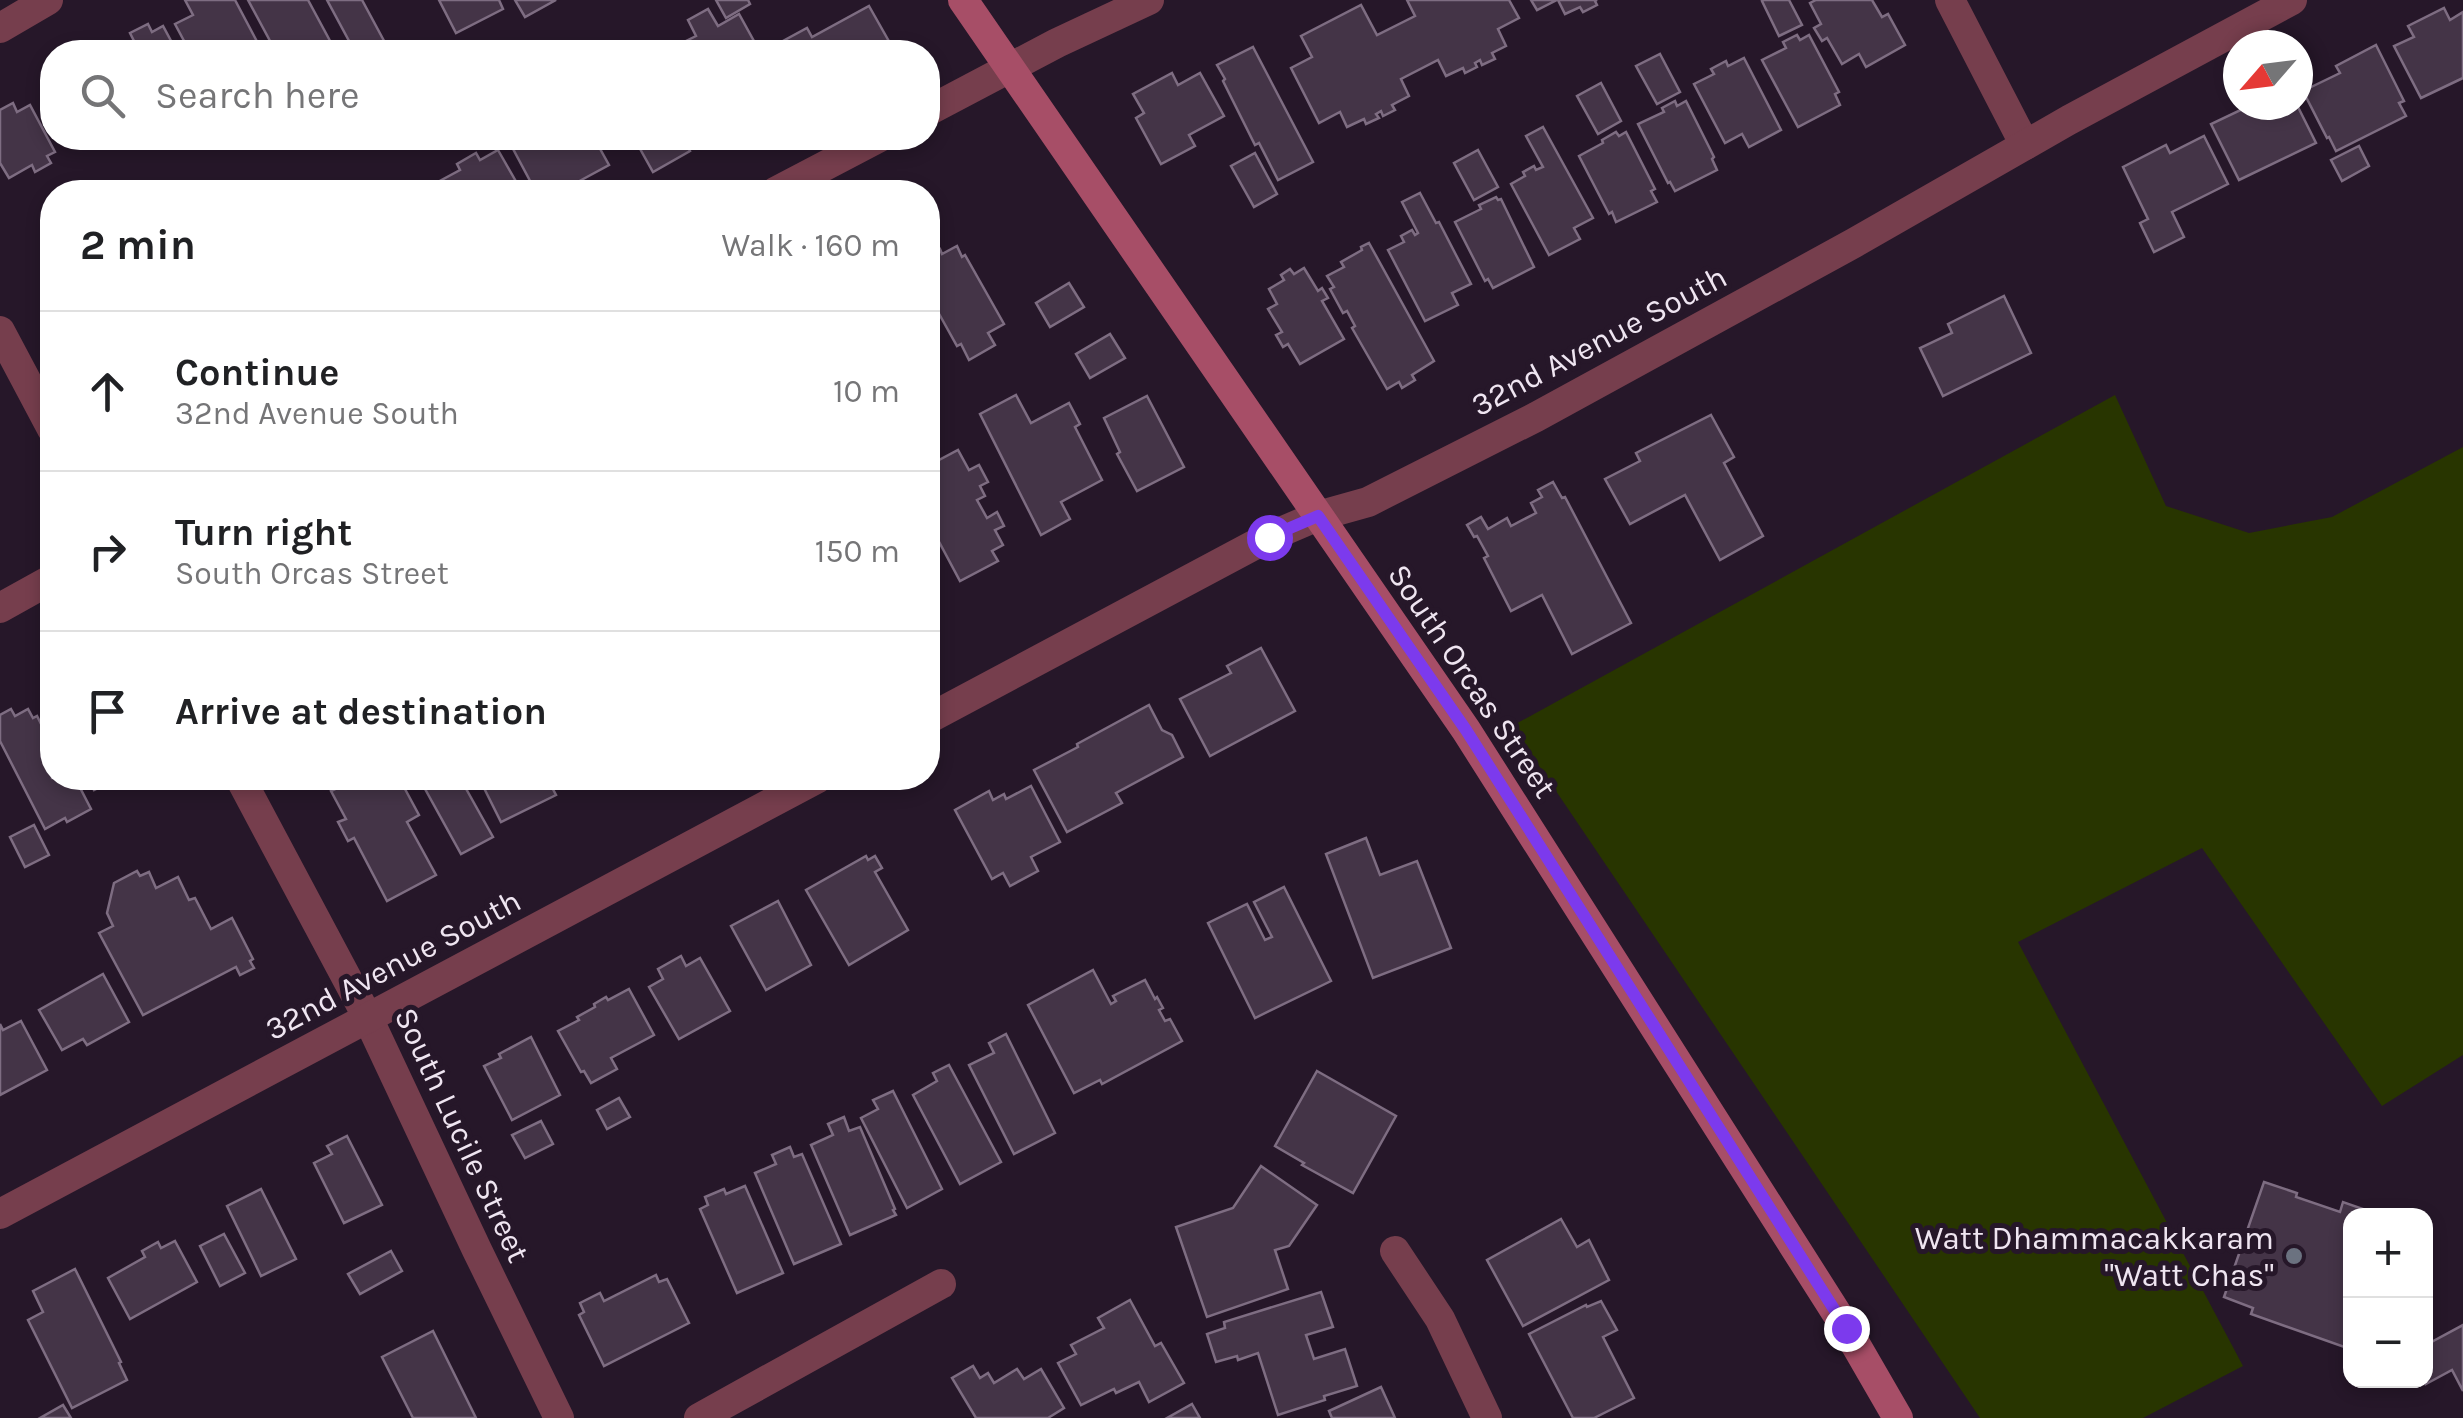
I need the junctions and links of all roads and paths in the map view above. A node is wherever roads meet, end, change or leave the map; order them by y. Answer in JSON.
{"nodes":[{"id":1,"x":48,"y":0,"type":"edge"},
{"id":2,"x":963,"y":0,"type":"edge"},
{"id":3,"x":1149,"y":0,"type":"edge"},
{"id":4,"x":1950,"y":0,"type":"edge"},
{"id":5,"x":2292,"y":0,"type":"edge"},
{"id":6,"x":0,"y":28,"type":"edge"},
{"id":7,"x":1010,"y":68,"type":"junction"},
{"id":8,"x":940,"y":105,"type":"edge"},
{"id":9,"x":2024,"y":145,"type":"junction"},
{"id":10,"x":855,"y":150,"type":"edge"},
{"id":11,"x":798,"y":180,"type":"edge"},
{"id":12,"x":0,"y":331,"type":"edge"},
{"id":13,"x":40,"y":406,"type":"edge"},
{"id":14,"x":1318,"y":516,"type":"junction"},
{"id":15,"x":40,"y":586,"type":"edge"},
{"id":16,"x":0,"y":608,"type":"edge"},
{"id":17,"x":940,"y":713,"type":"edge"},
{"id":18,"x":246,"y":790,"type":"edge"},
{"id":19,"x":796,"y":790,"type":"edge"},
{"id":20,"x":368,"y":1018,"type":"junction"},
{"id":21,"x":0,"y":1214,"type":"edge"},
{"id":22,"x":1396,"y":1251,"type":"dead end"},
{"id":23,"x":941,"y":1284,"type":"dead end"},
{"id":24,"x":560,"y":1418,"type":"edge"},
{"id":25,"x":699,"y":1418,"type":"edge"},
{"id":26,"x":1486,"y":1418,"type":"edge"},
{"id":27,"x":1898,"y":1418,"type":"edge"}],
"edges":[{"from":1,"to":6,"type":"street"},
{"from":2,"to":7,"type":"street","name":"South Orcas Street"},
{"from":3,"to":7,"type":"street"},
{"from":4,"to":9,"type":"street"},
{"from":5,"to":9,"type":"street","name":"32nd Avenue South"},
{"from":7,"to":8,"type":"street"},
{"from":7,"to":14,"type":"street","name":"South Orcas Street"},
{"from":9,"to":14,"type":"street","name":"32nd Avenue South"},
{"from":10,"to":11,"type":"street"},
{"from":12,"to":13,"type":"street"},
{"from":14,"to":17,"type":"street","name":"32nd Avenue South"},
{"from":14,"to":27,"type":"street","name":"South Orcas Street"},
{"from":15,"to":16,"type":"street"},
{"from":18,"to":20,"type":"street","name":"South Lucile Street"},
{"from":19,"to":20,"type":"street","name":"32nd Avenue South"},
{"from":20,"to":21,"type":"street","name":"32nd Avenue South"},
{"from":20,"to":24,"type":"street","name":"South Lucile Street"},
{"from":22,"to":26,"type":"street"},
{"from":23,"to":25,"type":"street"}]}
